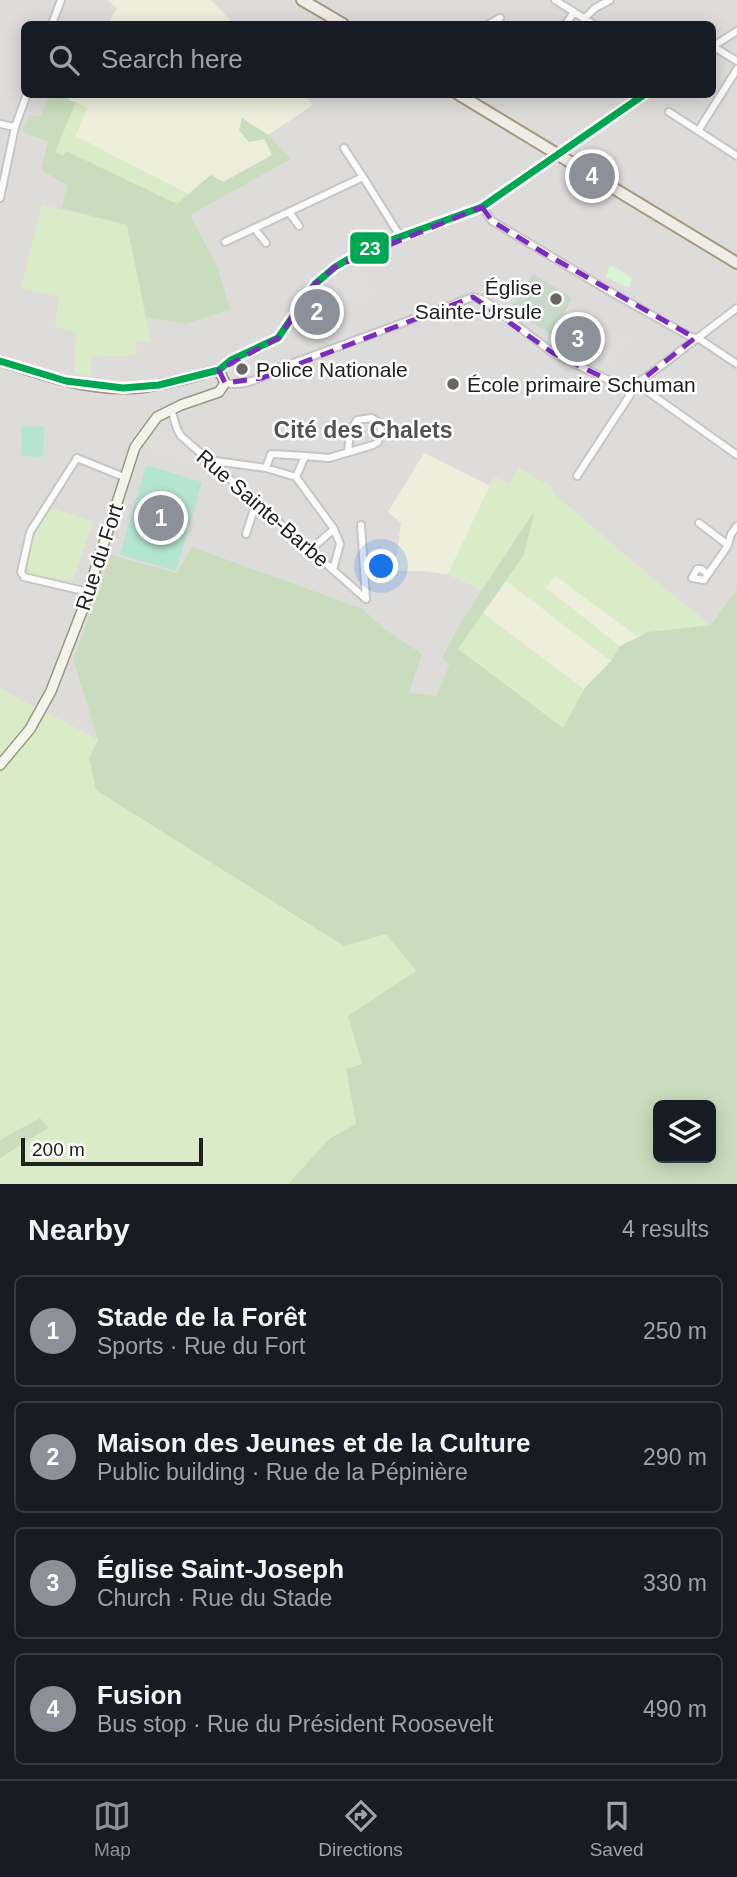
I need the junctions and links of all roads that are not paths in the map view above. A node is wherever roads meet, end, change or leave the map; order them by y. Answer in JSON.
{"nodes":[{"id":1,"x":61,"y":0,"type":"edge"},
{"id":2,"x":302,"y":0,"type":"edge"},
{"id":3,"x":555,"y":0,"type":"edge"},
{"id":4,"x":610,"y":0,"type":"edge"},
{"id":5,"x":574,"y":12,"type":"junction"},
{"id":6,"x":500,"y":18,"type":"dead end"},
{"id":7,"x":584,"y":19,"type":"junction"},
{"id":8,"x":53,"y":21,"type":"edge"},
{"id":9,"x":337,"y":21,"type":"edge"},
{"id":10,"x":494,"y":21,"type":"edge"},
{"id":11,"x":568,"y":21,"type":"edge"},
{"id":12,"x":588,"y":21,"type":"edge"},
{"id":13,"x":737,"y":31,"type":"edge"},
{"id":14,"x":716,"y":45,"type":"edge"},
{"id":15,"x":716,"y":49,"type":"edge"},
{"id":16,"x":737,"y":61,"type":"edge"},
{"id":17,"x":737,"y":69,"type":"edge"},
{"id":18,"x":26,"y":98,"type":"edge"},
{"id":19,"x":465,"y":98,"type":"edge"},
{"id":20,"x":639,"y":98,"type":"edge"},
{"id":21,"x":668,"y":112,"type":"dead end"},
{"id":22,"x":0,"y":124,"type":"edge"},
{"id":23,"x":15,"y":127,"type":"junction"},
{"id":24,"x":698,"y":131,"type":"junction"},
{"id":25,"x":344,"y":148,"type":"dead end"},
{"id":26,"x":557,"y":154,"type":"junction"},
{"id":27,"x":737,"y":156,"type":"edge"},
{"id":28,"x":363,"y":177,"type":"junction"},
{"id":29,"x":0,"y":198,"type":"edge"},
{"id":30,"x":482,"y":207,"type":"junction"},
{"id":31,"x":289,"y":212,"type":"junction"},
{"id":32,"x":299,"y":226,"type":"dead end"},
{"id":33,"x":254,"y":229,"type":"junction"},
{"id":34,"x":401,"y":236,"type":"junction"},
{"id":35,"x":225,"y":242,"type":"dead end"},
{"id":36,"x":265,"y":243,"type":"dead end"},
{"id":37,"x":737,"y":263,"type":"edge"},
{"id":38,"x":737,"y":308,"type":"edge"},
{"id":39,"x":695,"y":338,"type":"junction"},
{"id":40,"x":0,"y":361,"type":"edge"},
{"id":41,"x":737,"y":364,"type":"edge"},
{"id":42,"x":219,"y":370,"type":"junction"},
{"id":43,"x":225,"y":383,"type":"junction"},
{"id":44,"x":637,"y":384,"type":"junction"},
{"id":45,"x":629,"y":390,"type":"junction"},
{"id":46,"x":171,"y":409,"type":"junction"},
{"id":47,"x":348,"y":452,"type":"junction"},
{"id":48,"x":305,"y":456,"type":"junction"},
{"id":49,"x":737,"y":456,"type":"edge"},
{"id":50,"x":208,"y":460,"type":"junction"},
{"id":51,"x":266,"y":468,"type":"junction"},
{"id":52,"x":577,"y":476,"type":"dead end"},
{"id":53,"x":124,"y":477,"type":"junction"},
{"id":54,"x":296,"y":477,"type":"junction"},
{"id":55,"x":256,"y":503,"type":"junction"},
{"id":56,"x":699,"y":523,"type":"dead end"},
{"id":57,"x":361,"y":525,"type":"dead end"},
{"id":58,"x":737,"y":526,"type":"edge"},
{"id":59,"x":334,"y":529,"type":"junction"},
{"id":60,"x":246,"y":534,"type":"dead end"},
{"id":61,"x":728,"y":545,"type":"junction"},
{"id":62,"x":310,"y":550,"type":"junction"},
{"id":63,"x":333,"y":570,"type":"junction"},
{"id":64,"x":708,"y":574,"type":"dead end"},
{"id":65,"x":89,"y":592,"type":"junction"},
{"id":66,"x":0,"y":765,"type":"edge"}],
"edges":[{"from":1,"to":8,"type":"street"},
{"from":2,"to":9,"type":"main road"},
{"from":3,"to":5,"type":"street"},
{"from":4,"to":7,"type":"street"},
{"from":5,"to":7,"type":"street"},
{"from":5,"to":11,"type":"street"},
{"from":6,"to":10,"type":"street"},
{"from":7,"to":12,"type":"street"},
{"from":13,"to":14,"type":"street"},
{"from":15,"to":16,"type":"street"},
{"from":17,"to":24,"type":"street"},
{"from":18,"to":23,"type":"street"},
{"from":19,"to":26,"type":"main road"},
{"from":20,"to":26,"type":"street"},
{"from":21,"to":24,"type":"street"},
{"from":22,"to":23,"type":"street"},
{"from":23,"to":29,"type":"street"},
{"from":24,"to":27,"type":"street"},
{"from":25,"to":28,"type":"street"},
{"from":26,"to":30,"type":"street"},
{"from":26,"to":37,"type":"main road"},
{"from":28,"to":31,"type":"street"},
{"from":28,"to":34,"type":"street"},
{"from":30,"to":34,"type":"street"},
{"from":30,"to":39,"type":"street"},
{"from":31,"to":32,"type":"street"},
{"from":31,"to":33,"type":"street"},
{"from":33,"to":35,"type":"street"},
{"from":33,"to":36,"type":"street"},
{"from":34,"to":42,"type":"street"},
{"from":38,"to":39,"type":"street"},
{"from":39,"to":41,"type":"street"},
{"from":39,"to":44,"type":"street"},
{"from":40,"to":42,"type":"street"},
{"from":42,"to":43,"type":"street"},
{"from":43,"to":45,"type":"street"},
{"from":43,"to":46,"type":"street","name":"Rue du Fort"},
{"from":44,"to":45,"type":"street"},
{"from":44,"to":49,"type":"street"},
{"from":45,"to":52,"type":"street"},
{"from":46,"to":50,"type":"street","name":"Rue Sainte-Barbe"},
{"from":46,"to":53,"type":"street","name":"Rue du Fort"},
{"from":47,"to":47,"type":"street"},
{"from":47,"to":48,"type":"street"},
{"from":48,"to":51,"type":"street"},
{"from":48,"to":54,"type":"street"},
{"from":50,"to":51,"type":"street"},
{"from":50,"to":55,"type":"street","name":"Rue Sainte-Barbe"},
{"from":51,"to":54,"type":"street"},
{"from":53,"to":65,"type":"street","name":"Rue du Fort"},
{"from":53,"to":65,"type":"street"},
{"from":54,"to":59,"type":"street"},
{"from":55,"to":60,"type":"street"},
{"from":55,"to":62,"type":"street","name":"Rue Sainte-Barbe"},
{"from":56,"to":61,"type":"street"},
{"from":57,"to":63,"type":"street","name":"Rue Sainte-Barbe"},
{"from":58,"to":61,"type":"street"},
{"from":59,"to":62,"type":"street"},
{"from":59,"to":63,"type":"street"},
{"from":61,"to":64,"type":"street"},
{"from":62,"to":63,"type":"street","name":"Rue Sainte-Barbe"},
{"from":65,"to":66,"type":"street","name":"Rue du Fort"}]}
